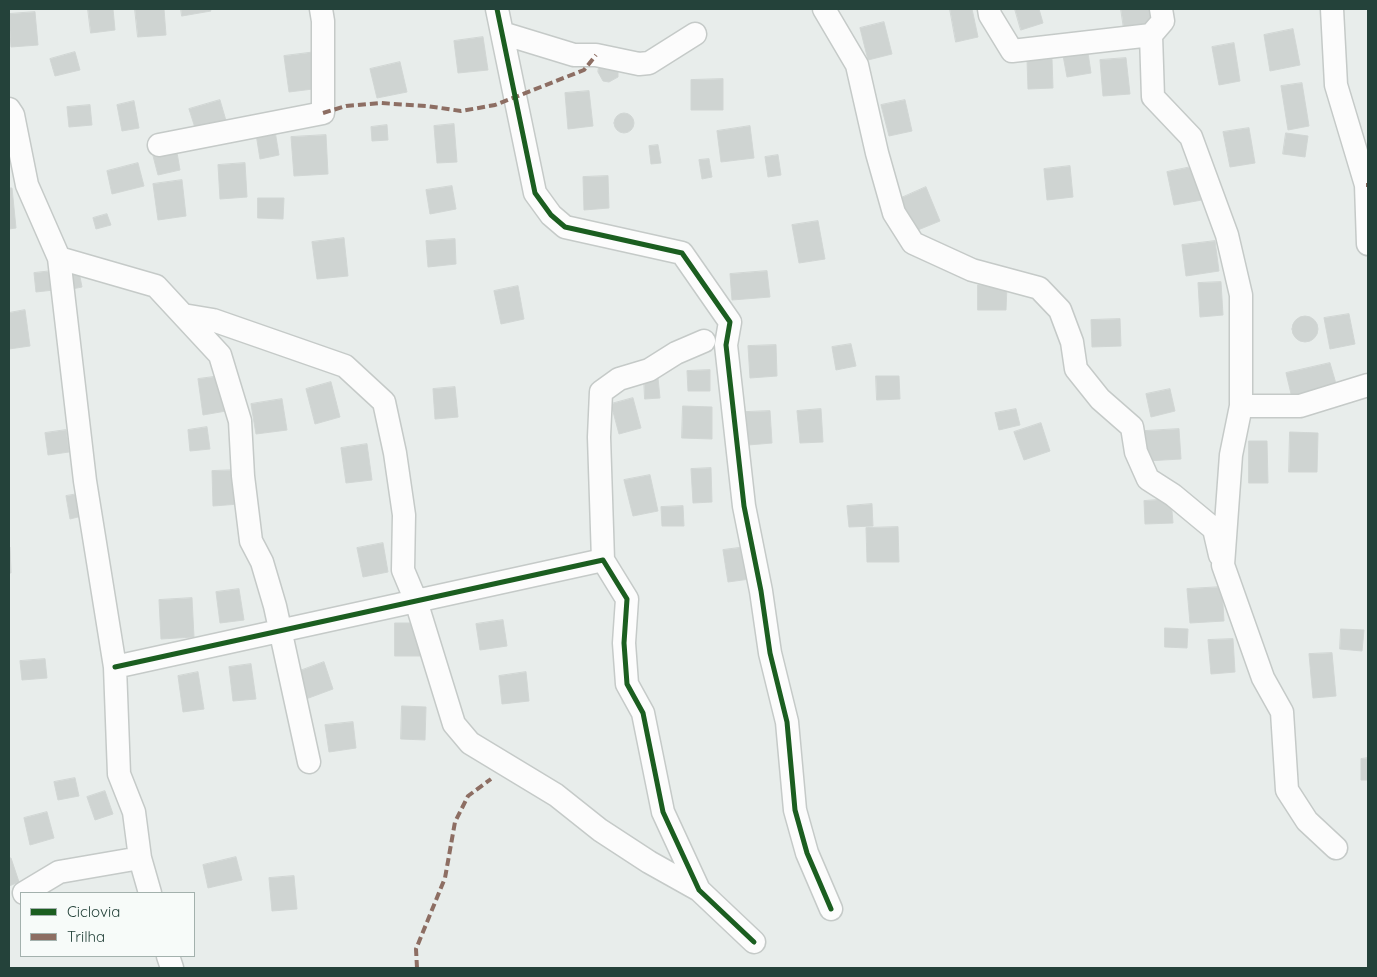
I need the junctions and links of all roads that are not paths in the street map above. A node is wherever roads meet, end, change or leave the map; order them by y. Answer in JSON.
{"nodes":[{"id":1,"x":321,"y":9,"type":"edge"},
{"id":2,"x":497,"y":9,"type":"edge"},
{"id":3,"x":824,"y":9,"type":"edge"},
{"id":4,"x":989,"y":9,"type":"edge"},
{"id":5,"x":1161,"y":9,"type":"edge"},
{"id":6,"x":1332,"y":9,"type":"edge"},
{"id":7,"x":502,"y":33,"type":"junction"},
{"id":8,"x":695,"y":34,"type":"dead end"},
{"id":9,"x":1151,"y":35,"type":"junction"},
{"id":10,"x":9,"y":109,"type":"edge"},
{"id":11,"x":160,"y":145,"type":"dead end"},
{"id":12,"x":1368,"y":244,"type":"edge"},
{"id":13,"x":59,"y":258,"type":"junction"},
{"id":14,"x":183,"y":315,"type":"junction"},
{"id":15,"x":704,"y":341,"type":"dead end"},
{"id":16,"x":1368,"y":385,"type":"edge"},
{"id":17,"x":1241,"y":406,"type":"junction"},
{"id":18,"x":603,"y":560,"type":"junction"},
{"id":19,"x":1223,"y":566,"type":"junction"},
{"id":20,"x":416,"y":602,"type":"junction"},
{"id":21,"x":278,"y":631,"type":"junction"},
{"id":22,"x":115,"y":668,"type":"junction"},
{"id":23,"x":308,"y":762,"type":"dead end"},
{"id":24,"x":1336,"y":848,"type":"dead end"},
{"id":25,"x":140,"y":858,"type":"junction"},
{"id":26,"x":699,"y":890,"type":"junction"},
{"id":27,"x":26,"y":892,"type":"edge"},
{"id":28,"x":150,"y":892,"type":"edge"},
{"id":29,"x":20,"y":896,"type":"edge"},
{"id":30,"x":9,"y":903,"type":"edge"},
{"id":31,"x":831,"y":909,"type":"dead end"},
{"id":32,"x":754,"y":942,"type":"dead end"}],
"edges":[{"from":1,"to":11,"type":"street"},
{"from":2,"to":7,"type":"street"},
{"from":3,"to":19,"type":"street"},
{"from":4,"to":9,"type":"street"},
{"from":5,"to":9,"type":"street"},
{"from":6,"to":12,"type":"street"},
{"from":7,"to":8,"type":"street"},
{"from":7,"to":31,"type":"street"},
{"from":9,"to":17,"type":"street"},
{"from":10,"to":13,"type":"street"},
{"from":13,"to":14,"type":"street"},
{"from":13,"to":22,"type":"street"},
{"from":14,"to":20,"type":"street"},
{"from":14,"to":21,"type":"street"},
{"from":15,"to":18,"type":"street"},
{"from":16,"to":17,"type":"street"},
{"from":17,"to":19,"type":"street"},
{"from":18,"to":20,"type":"street"},
{"from":18,"to":26,"type":"street"},
{"from":19,"to":24,"type":"street"},
{"from":20,"to":21,"type":"street"},
{"from":20,"to":26,"type":"street"},
{"from":21,"to":22,"type":"street"},
{"from":21,"to":23,"type":"street"},
{"from":22,"to":25,"type":"street"},
{"from":25,"to":27,"type":"street"},
{"from":25,"to":28,"type":"street"},
{"from":26,"to":32,"type":"street"},
{"from":29,"to":30,"type":"street"}]}
